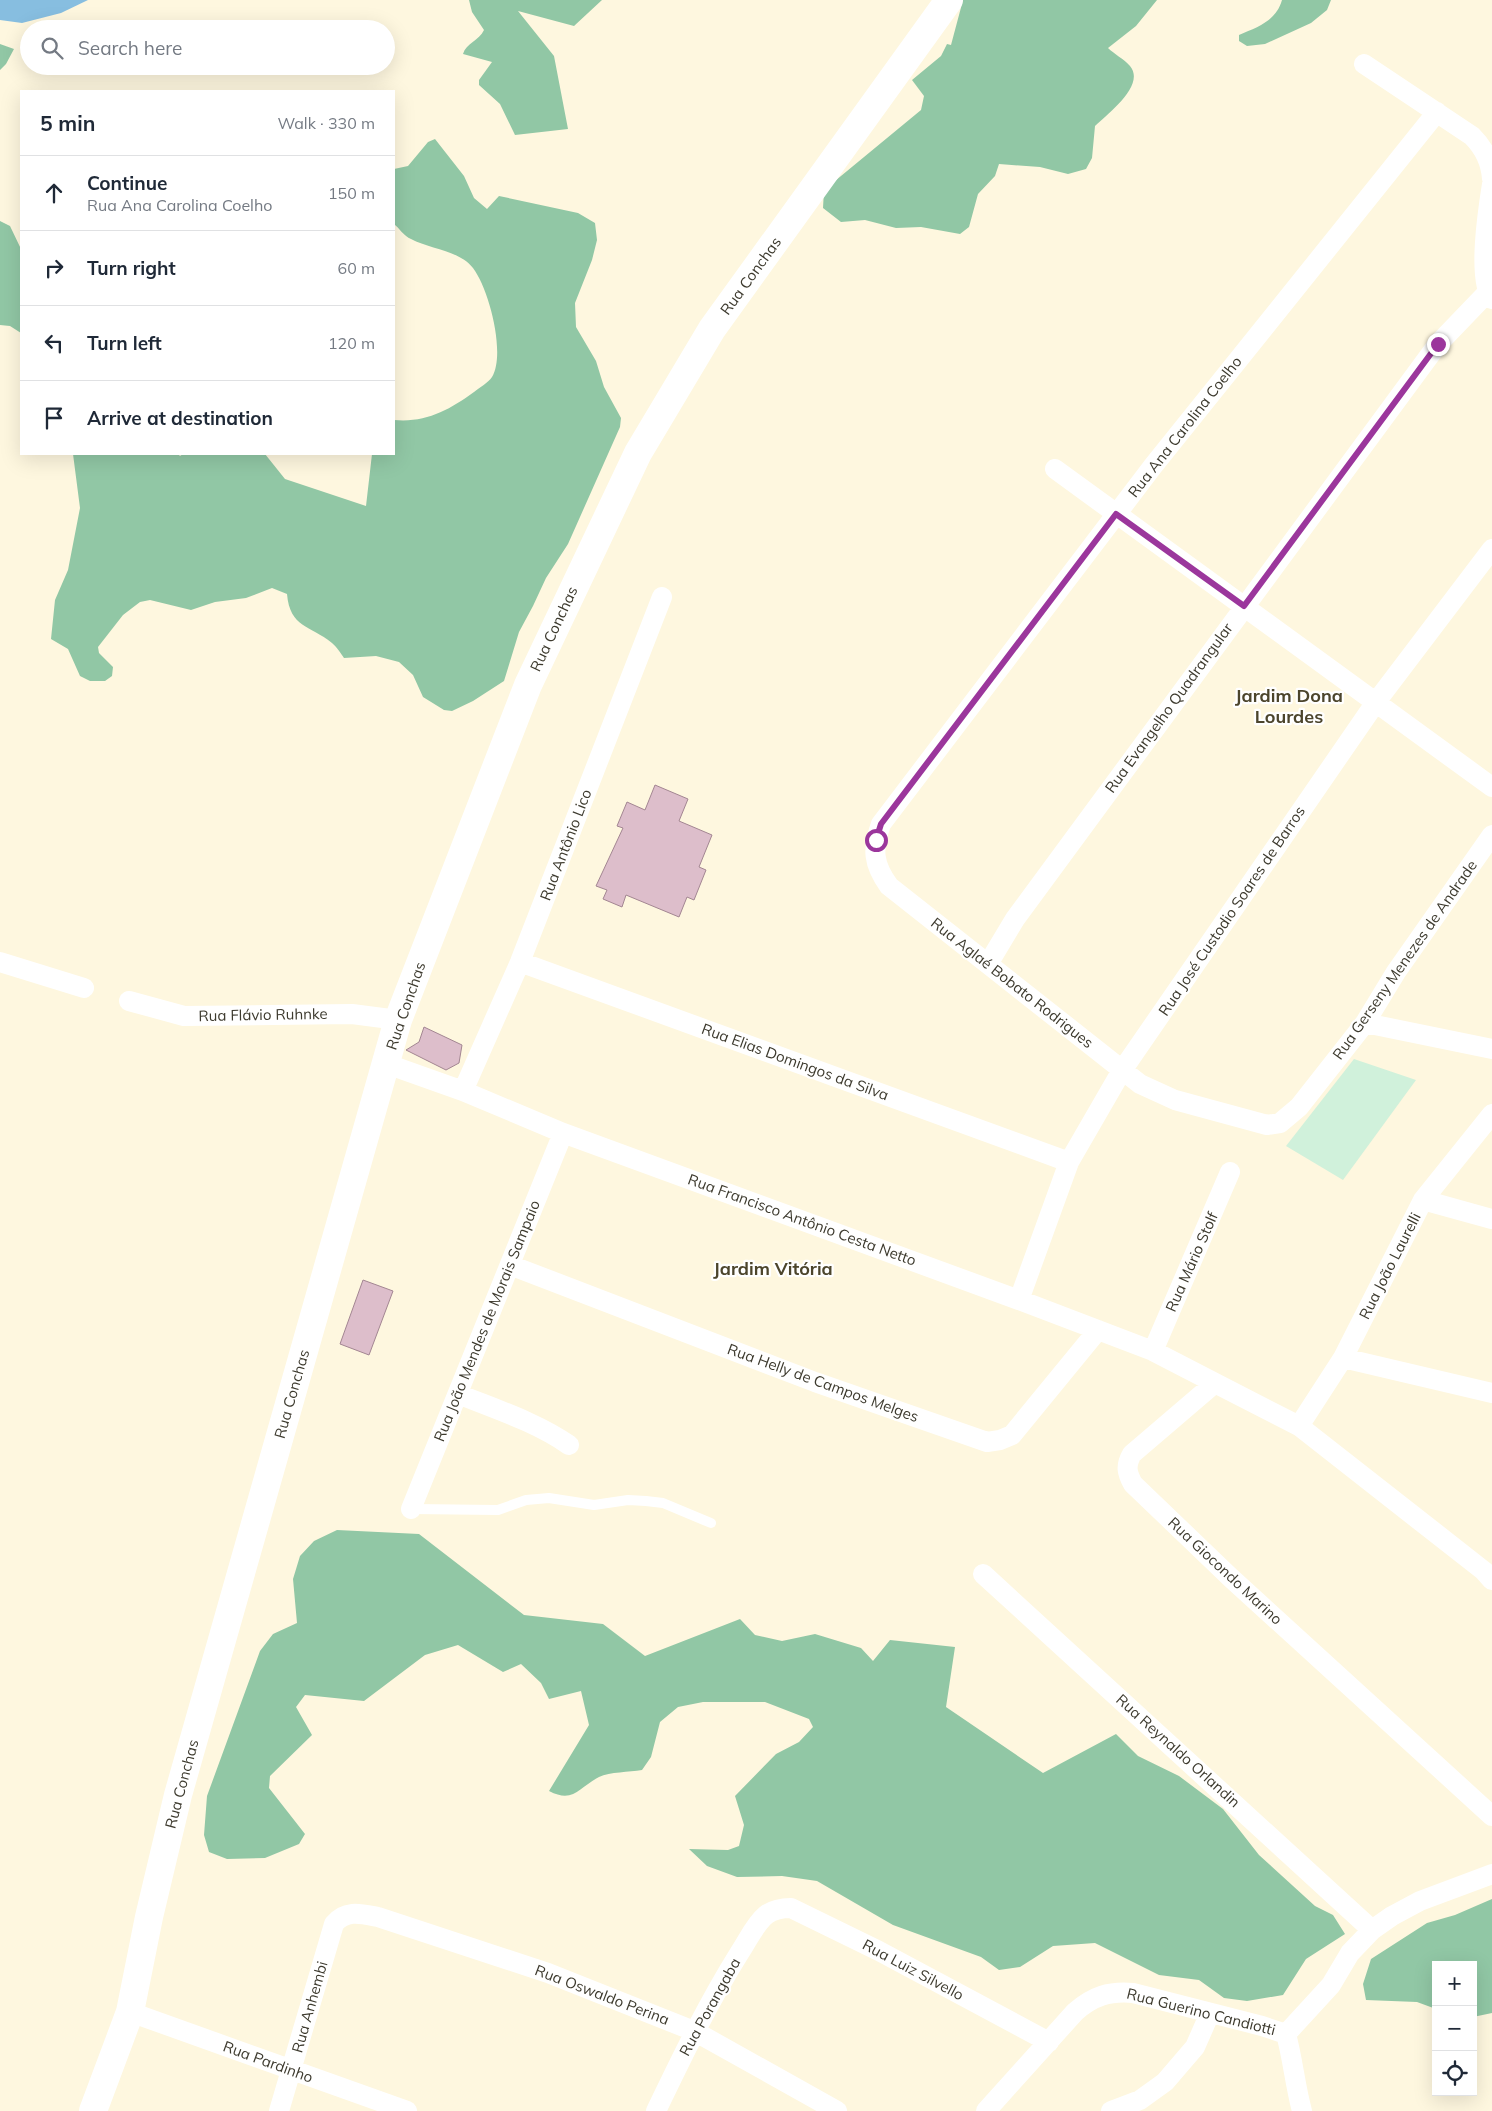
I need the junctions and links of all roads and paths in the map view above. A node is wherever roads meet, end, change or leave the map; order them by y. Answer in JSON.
{"nodes":[{"id":1,"x":948,"y":0,"type":"edge"},
{"id":2,"x":1364,"y":64,"type":"dead end"},
{"id":3,"x":1437,"y":112,"type":"junction"},
{"id":4,"x":1492,"y":179,"type":"edge"},
{"id":5,"x":1492,"y":184,"type":"edge"},
{"id":6,"x":1490,"y":296,"type":"edge"},
{"id":7,"x":1055,"y":469,"type":"dead end"},
{"id":8,"x":1116,"y":514,"type":"junction"},
{"id":9,"x":1492,"y":549,"type":"edge"},
{"id":10,"x":662,"y":597,"type":"dead end"},
{"id":11,"x":1244,"y":606,"type":"junction"},
{"id":12,"x":1376,"y":702,"type":"junction"},
{"id":13,"x":1492,"y":787,"type":"edge"},
{"id":14,"x":1492,"y":835,"type":"edge"},
{"id":15,"x":902,"y":897,"type":"joint"},
{"id":16,"x":0,"y":962,"type":"edge"},
{"id":17,"x":520,"y":962,"type":"junction"},
{"id":18,"x":988,"y":964,"type":"junction"},
{"id":19,"x":84,"y":988,"type":"dead end"},
{"id":20,"x":129,"y":1001,"type":"dead end"},
{"id":21,"x":398,"y":1020,"type":"junction"},
{"id":22,"x":1365,"y":1023,"type":"junction"},
{"id":23,"x":1492,"y":1049,"type":"edge"},
{"id":24,"x":386,"y":1064,"type":"junction"},
{"id":25,"x":1121,"y":1072,"type":"junction"},
{"id":26,"x":463,"y":1091,"type":"junction"},
{"id":27,"x":1492,"y":1114,"type":"edge"},
{"id":28,"x":1245,"y":1120,"type":"joint"},
{"id":29,"x":563,"y":1133,"type":"junction"},
{"id":30,"x":1069,"y":1162,"type":"junction"},
{"id":31,"x":1230,"y":1172,"type":"dead end"},
{"id":32,"x":1423,"y":1200,"type":"junction"},
{"id":33,"x":1492,"y":1219,"type":"edge"},
{"id":34,"x":510,"y":1265,"type":"junction"},
{"id":35,"x":1019,"y":1300,"type":"junction"},
{"id":36,"x":1098,"y":1330,"type":"junction"},
{"id":37,"x":1153,"y":1351,"type":"junction"},
{"id":38,"x":1342,"y":1358,"type":"junction"},
{"id":39,"x":1215,"y":1383,"type":"junction"},
{"id":40,"x":1492,"y":1393,"type":"edge"},
{"id":41,"x":458,"y":1394,"type":"junction"},
{"id":42,"x":1299,"y":1426,"type":"junction"},
{"id":43,"x":569,"y":1446,"type":"dead end"},
{"id":44,"x":411,"y":1510,"type":"joint"},
{"id":45,"x":711,"y":1524,"type":"dead end"},
{"id":46,"x":983,"y":1574,"type":"dead end"},
{"id":47,"x":1489,"y":1575,"type":"edge"},
{"id":48,"x":1492,"y":1816,"type":"edge"},
{"id":49,"x":1492,"y":1874,"type":"edge"},
{"id":50,"x":774,"y":1910,"type":"joint"},
{"id":51,"x":354,"y":1913,"type":"joint"},
{"id":52,"x":1372,"y":1930,"type":"junction"},
{"id":53,"x":130,"y":2012,"type":"junction"},
{"id":54,"x":1210,"y":2013,"type":"junction"},
{"id":55,"x":694,"y":2031,"type":"junction"},
{"id":56,"x":1286,"y":2034,"type":"junction"},
{"id":57,"x":1049,"y":2042,"type":"junction"},
{"id":58,"x":292,"y":2070,"type":"junction"},
{"id":59,"x":93,"y":2111,"type":"edge"},
{"id":60,"x":279,"y":2111,"type":"edge"},
{"id":61,"x":407,"y":2111,"type":"edge"},
{"id":62,"x":656,"y":2111,"type":"edge"},
{"id":63,"x":838,"y":2111,"type":"edge"},
{"id":64,"x":986,"y":2111,"type":"edge"},
{"id":65,"x":1112,"y":2111,"type":"edge"},
{"id":66,"x":1302,"y":2111,"type":"edge"}],
"edges":[{"from":1,"to":21,"type":"main road","name":"Rua Conchas"},
{"from":2,"to":3,"type":"street"},
{"from":3,"to":4,"type":"street"},
{"from":3,"to":8,"type":"street","name":"Rua Ana Carolina Coelho"},
{"from":5,"to":6,"type":"street"},
{"from":6,"to":11,"type":"street","name":"Rua Evangelho Quadrangular"},
{"from":7,"to":8,"type":"street"},
{"from":8,"to":11,"type":"street"},
{"from":8,"to":15,"type":"street","name":"Rua Ana Carolina Coelho"},
{"from":9,"to":12,"type":"street","name":"Rua José Custodio Soares de Barros"},
{"from":10,"to":17,"type":"street","name":"Rua Antônio Lico"},
{"from":11,"to":12,"type":"street"},
{"from":11,"to":18,"type":"street","name":"Rua Evangelho Quadrangular"},
{"from":12,"to":13,"type":"street"},
{"from":12,"to":25,"type":"street","name":"Rua José Custodio Soares de Barros"},
{"from":14,"to":22,"type":"street","name":"Rua Gerseny Menezes de Andrade"},
{"from":15,"to":18,"type":"street","name":"Rua Aglaé Bobato Rodrigues"},
{"from":16,"to":19,"type":"street"},
{"from":17,"to":26,"type":"street","name":"Rua Antônio Lico"},
{"from":17,"to":30,"type":"street","name":"Rua Elias Domingos da Silva"},
{"from":18,"to":25,"type":"street","name":"Rua Aglaé Bobato Rodrigues"},
{"from":20,"to":21,"type":"street","name":"Rua Flávio Ruhnke"},
{"from":21,"to":24,"type":"main road","name":"Rua Conchas"},
{"from":22,"to":23,"type":"street"},
{"from":22,"to":28,"type":"street","name":"Rua Gerseny Menezes de Andrade"},
{"from":24,"to":26,"type":"street","name":"Rua Francisco Antônio Cesta Netto"},
{"from":24,"to":53,"type":"main road","name":"Rua Conchas"},
{"from":25,"to":28,"type":"street","name":"Rua Aglaé Bobato Rodrigues"},
{"from":25,"to":30,"type":"street","name":"Rua José Custodio Soares de Barros"},
{"from":26,"to":29,"type":"street","name":"Rua Francisco Antônio Cesta Netto"},
{"from":27,"to":32,"type":"street","name":"Rua João Laurelli"},
{"from":29,"to":34,"type":"street","name":"Rua João Mendes de Morais Sampaio"},
{"from":29,"to":35,"type":"street","name":"Rua Francisco Antônio Cesta Netto"},
{"from":30,"to":35,"type":"street","name":"Rua José Custodio Soares de Barros"},
{"from":31,"to":37,"type":"street","name":"Rua Mário Stolf"},
{"from":32,"to":33,"type":"street"},
{"from":32,"to":38,"type":"street","name":"Rua João Laurelli"},
{"from":34,"to":36,"type":"street","name":"Rua Helly de Campos Melges"},
{"from":34,"to":41,"type":"street","name":"Rua João Mendes de Morais Sampaio"},
{"from":35,"to":36,"type":"street","name":"Rua Francisco Antônio Cesta Netto"},
{"from":36,"to":37,"type":"street","name":"Rua Francisco Antônio Cesta Netto"},
{"from":37,"to":39,"type":"street","name":"Rua Francisco Antônio Cesta Netto"},
{"from":38,"to":40,"type":"street"},
{"from":38,"to":42,"type":"street","name":"Rua João Laurelli"},
{"from":39,"to":42,"type":"street"},
{"from":39,"to":48,"type":"street","name":"Rua Giocondo Marino"},
{"from":41,"to":43,"type":"street"},
{"from":41,"to":44,"type":"street","name":"Rua João Mendes de Morais Sampaio"},
{"from":42,"to":47,"type":"street"},
{"from":44,"to":45,"type":"lane"},
{"from":46,"to":52,"type":"street","name":"Rua Reynaldo Orlandin"},
{"from":49,"to":52,"type":"street"},
{"from":50,"to":55,"type":"street","name":"Rua Porangaba"},
{"from":50,"to":57,"type":"street","name":"Rua Luiz Silvello"},
{"from":51,"to":55,"type":"street","name":"Rua Oswaldo Perina"},
{"from":51,"to":58,"type":"street","name":"Rua Anhembi"},
{"from":52,"to":56,"type":"street"},
{"from":53,"to":58,"type":"street","name":"Rua Pardinho"},
{"from":53,"to":59,"type":"main road","name":"Rua Conchas"},
{"from":54,"to":56,"type":"street","name":"Rua Guerino Candiotti"},
{"from":54,"to":57,"type":"street","name":"Rua Guerino Candiotti"},
{"from":54,"to":65,"type":"street"},
{"from":55,"to":62,"type":"street","name":"Rua Porangaba"},
{"from":55,"to":63,"type":"street","name":"Rua Oswaldo Perina"},
{"from":56,"to":66,"type":"street"},
{"from":57,"to":64,"type":"street","name":"Rua Guerino Candiotti"},
{"from":58,"to":60,"type":"street","name":"Rua Anhembi"},
{"from":58,"to":61,"type":"street","name":"Rua Pardinho"}]}
